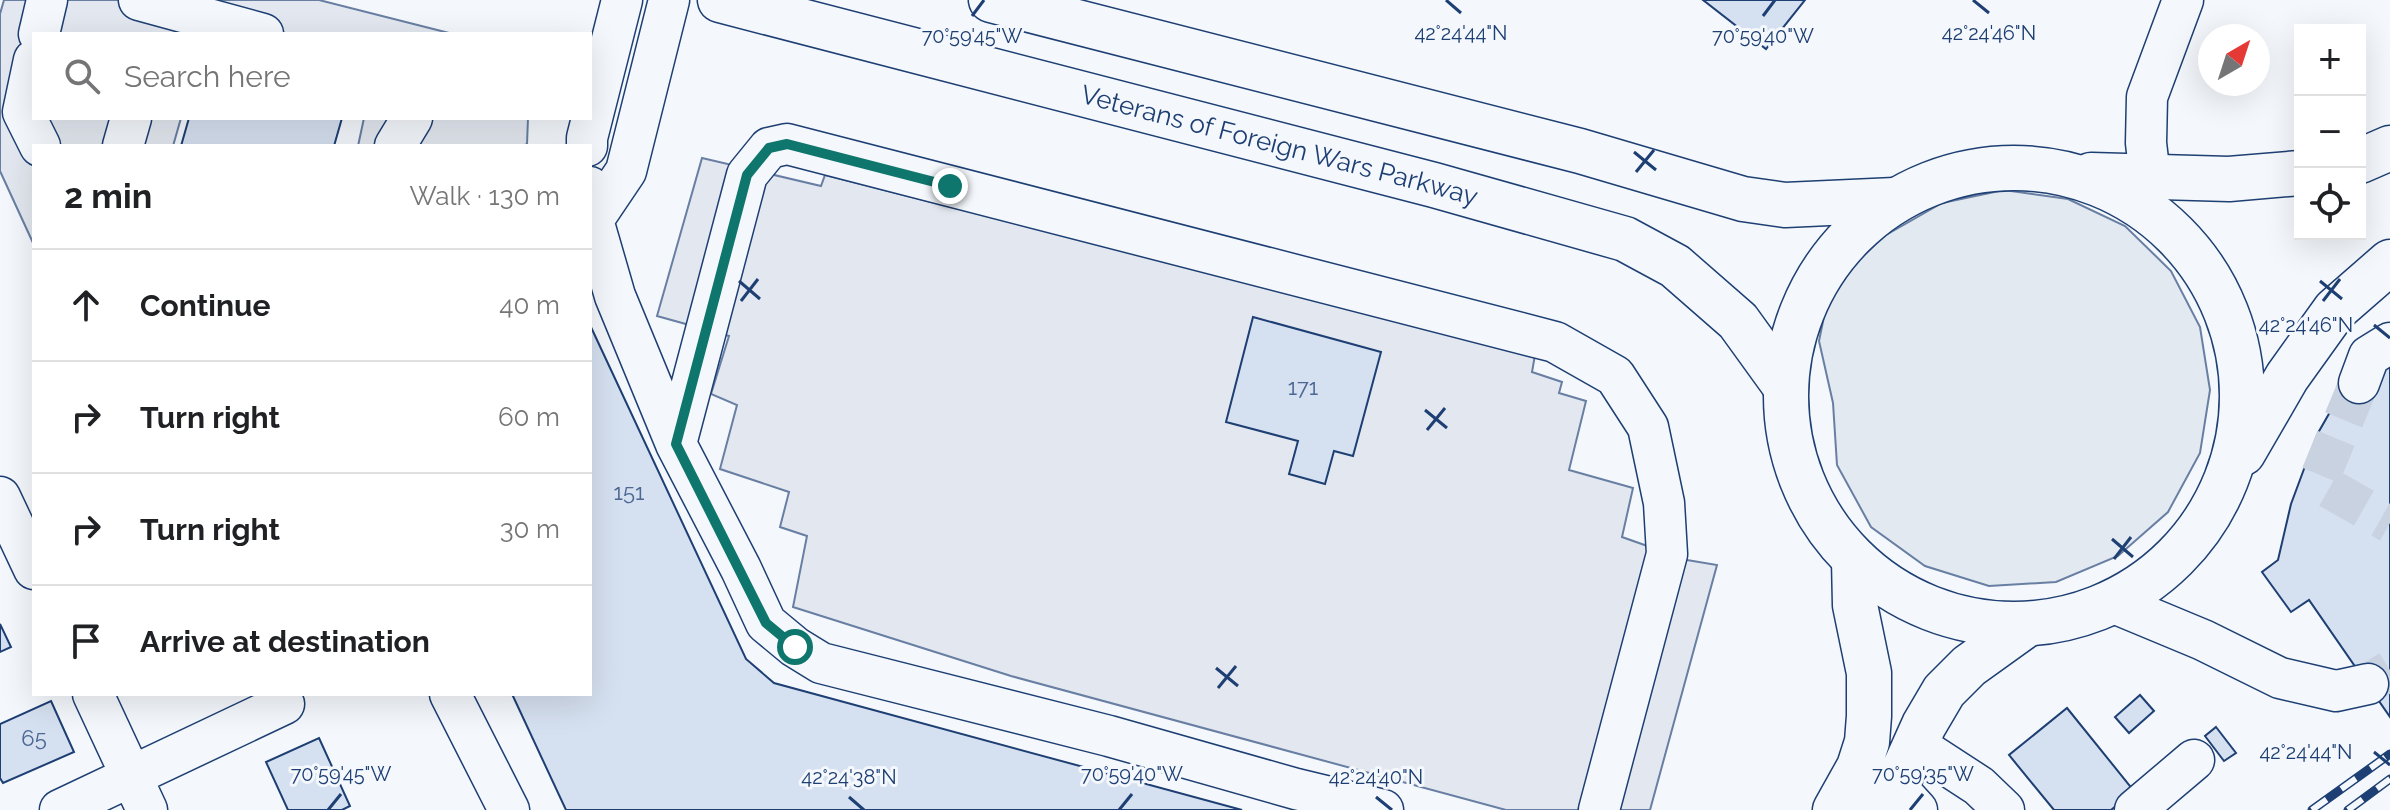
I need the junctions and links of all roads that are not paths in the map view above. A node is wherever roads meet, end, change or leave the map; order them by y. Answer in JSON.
{"nodes":[{"id":1,"x":47,"y":0,"type":"edge"},
{"id":2,"x":622,"y":0,"type":"edge"},
{"id":3,"x":669,"y":0,"type":"edge"},
{"id":4,"x":720,"y":0,"type":"edge"},
{"id":5,"x":991,"y":0,"type":"edge"},
{"id":6,"x":2183,"y":0,"type":"edge"},
{"id":7,"x":151,"y":13,"type":"edge"},
{"id":8,"x":39,"y":32,"type":"edge"},
{"id":9,"x":252,"y":32,"type":"edge"},
{"id":10,"x":32,"y":69,"type":"edge"},
{"id":11,"x":592,"y":118,"type":"edge"},
{"id":12,"x":130,"y":120,"type":"edge"},
{"id":13,"x":411,"y":120,"type":"edge"},
{"id":14,"x":592,"y":120,"type":"edge"},
{"id":15,"x":40,"y":144,"type":"edge"},
{"id":16,"x":124,"y":144,"type":"edge"},
{"id":17,"x":396,"y":144,"type":"edge"},
{"id":18,"x":587,"y":144,"type":"edge"},
{"id":19,"x":2390,"y":148,"type":"edge"},
{"id":20,"x":2366,"y":158,"type":"edge"},
{"id":21,"x":2065,"y":173,"type":"junction"},
{"id":22,"x":2294,"y":174,"type":"edge"},
{"id":23,"x":2150,"y":177,"type":"junction"},
{"id":24,"x":592,"y":198,"type":"edge"},
{"id":25,"x":1895,"y":200,"type":"junction"},
{"id":26,"x":592,"y":203,"type":"edge"},
{"id":27,"x":2390,"y":262,"type":"edge"},
{"id":28,"x":2390,"y":343,"type":"edge"},
{"id":29,"x":2359,"y":383,"type":"tunnel mouth"},
{"id":30,"x":1785,"y":386,"type":"junction"},
{"id":31,"x":676,"y":444,"type":"junction"},
{"id":32,"x":0,"y":497,"type":"edge"},
{"id":33,"x":2216,"y":505,"type":"junction"},
{"id":34,"x":1854,"y":560,"type":"junction"},
{"id":35,"x":32,"y":565,"type":"edge"},
{"id":36,"x":2114,"y":603,"type":"junction"},
{"id":37,"x":2026,"y":625,"type":"junction"},
{"id":38,"x":2368,"y":684,"type":"tunnel mouth"},
{"id":39,"x":94,"y":696,"type":"edge"},
{"id":40,"x":451,"y":696,"type":"edge"},
{"id":41,"x":284,"y":704,"type":"dead end"},
{"id":42,"x":1916,"y":745,"type":"junction"},
{"id":43,"x":2194,"y":760,"type":"dead end"},
{"id":44,"x":139,"y":793,"type":"edge"},
{"id":45,"x":1897,"y":802,"type":"edge"},
{"id":46,"x":60,"y":810,"type":"edge"},
{"id":47,"x":509,"y":810,"type":"edge"},
{"id":48,"x":1383,"y":810,"type":"edge"},
{"id":49,"x":1599,"y":810,"type":"edge"},
{"id":50,"x":1835,"y":810,"type":"edge"},
{"id":51,"x":2004,"y":810,"type":"edge"},
{"id":52,"x":2135,"y":810,"type":"edge"}],
"edges":[{"from":1,"to":8,"type":"street"},
{"from":2,"to":11,"type":"street"},
{"from":3,"to":24,"type":"street"},
{"from":4,"to":30,"type":"main road","name":"Veterans of Foreign Wars Parkway"},
{"from":5,"to":25,"type":"main road"},
{"from":6,"to":23,"type":"street"},
{"from":7,"to":9,"type":"street"},
{"from":10,"to":15,"type":"street"},
{"from":12,"to":16,"type":"street"},
{"from":13,"to":17,"type":"street"},
{"from":14,"to":18,"type":"street"},
{"from":19,"to":20,"type":"main road"},
{"from":21,"to":23,"type":"main road"},
{"from":21,"to":25,"type":"main road"},
{"from":21,"to":33,"type":"main road"},
{"from":22,"to":23,"type":"main road"},
{"from":25,"to":30,"type":"main road"},
{"from":26,"to":31,"type":"street"},
{"from":27,"to":33,"type":"main road"},
{"from":28,"to":29,"type":"street"},
{"from":30,"to":34,"type":"main road"},
{"from":31,"to":48,"type":"street"},
{"from":31,"to":49,"type":"street"},
{"from":32,"to":35,"type":"street"},
{"from":33,"to":36,"type":"main road"},
{"from":34,"to":37,"type":"main road"},
{"from":34,"to":50,"type":"main road"},
{"from":36,"to":37,"type":"main road"},
{"from":36,"to":38,"type":"street"},
{"from":37,"to":42,"type":"main road"},
{"from":39,"to":44,"type":"street"},
{"from":40,"to":47,"type":"street"},
{"from":41,"to":44,"type":"street"},
{"from":42,"to":45,"type":"main road"},
{"from":42,"to":51,"type":"street"},
{"from":43,"to":52,"type":"street"},
{"from":44,"to":46,"type":"street"}]}
